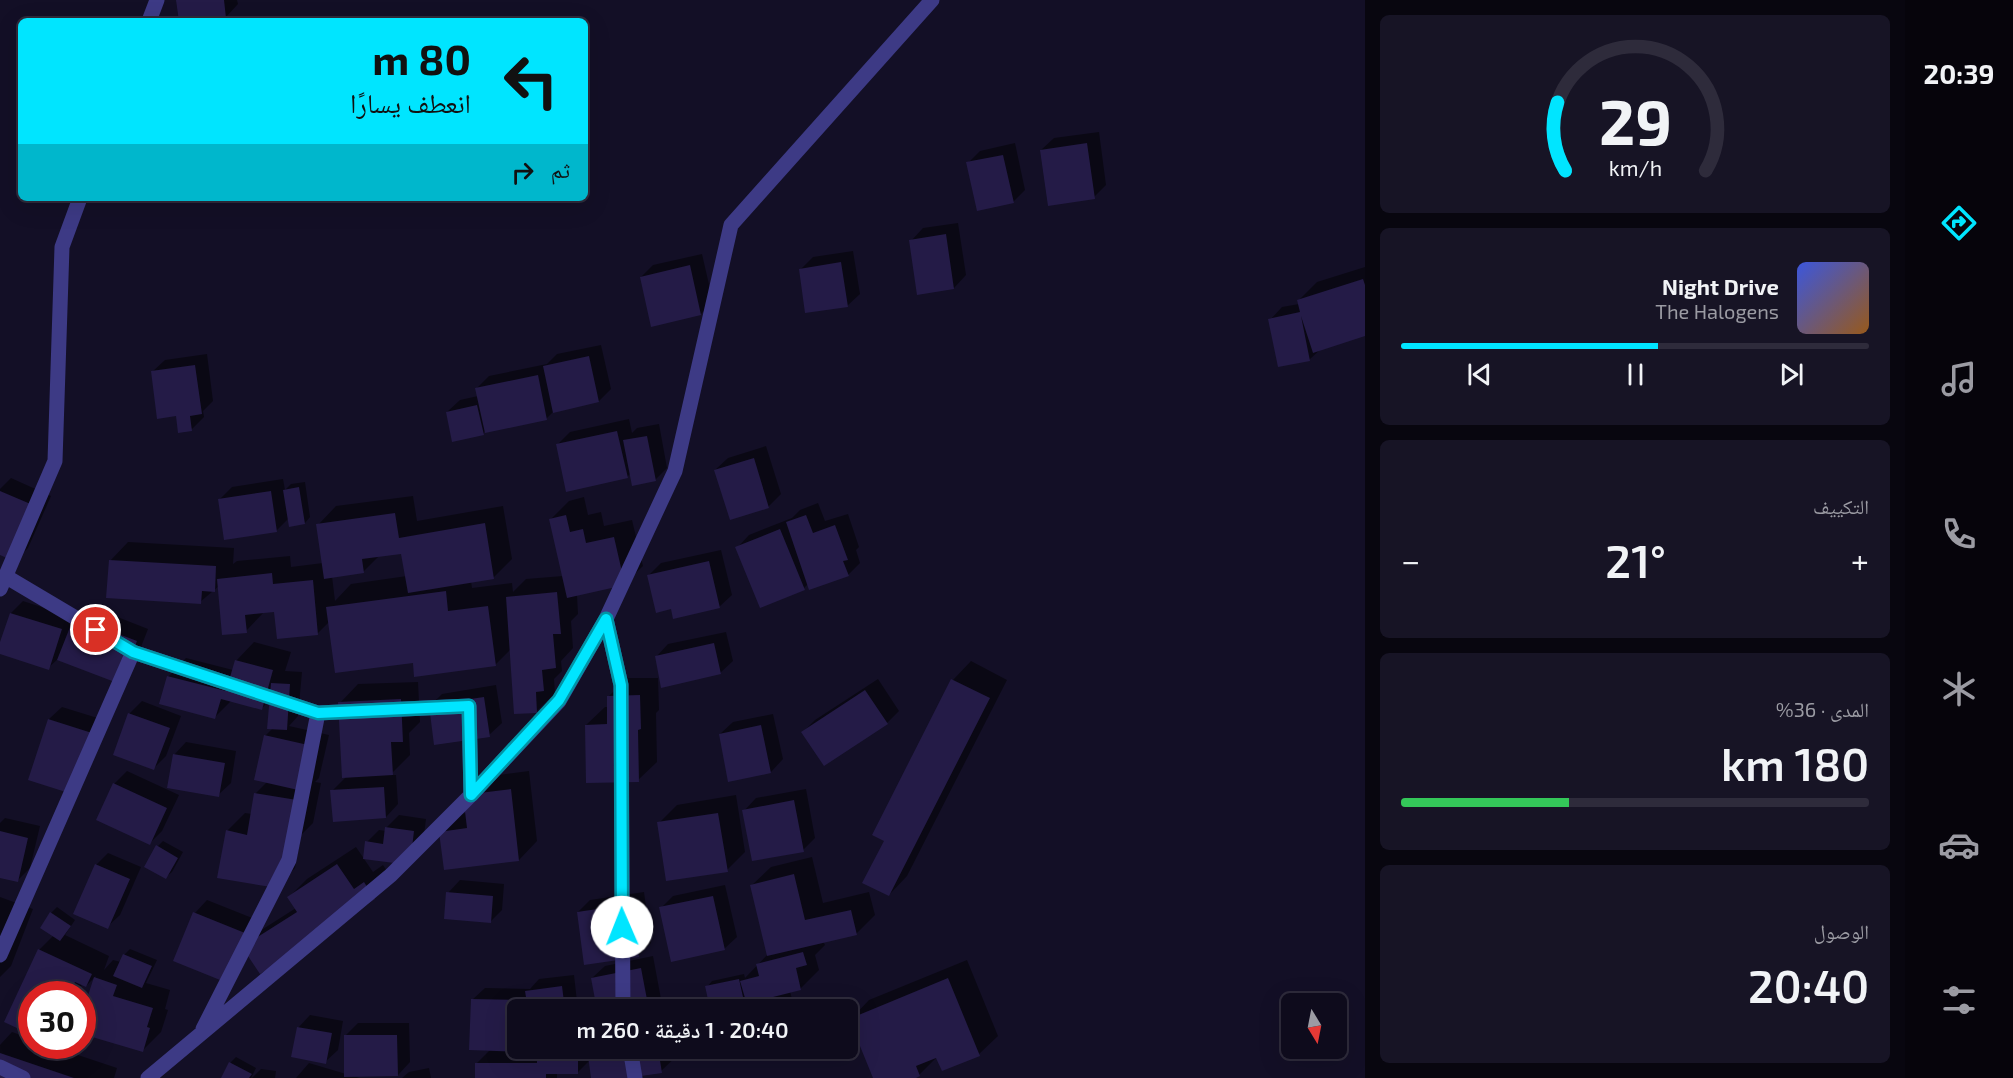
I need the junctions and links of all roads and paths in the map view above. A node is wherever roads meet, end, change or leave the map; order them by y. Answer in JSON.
{"nodes":[{"id":1,"x":157,"y":0,"type":"edge"},
{"id":2,"x":932,"y":0,"type":"edge"},
{"id":3,"x":150,"y":18,"type":"edge"},
{"id":4,"x":79,"y":201,"type":"edge"},
{"id":5,"x":3,"y":583,"type":"edge"},
{"id":6,"x":606,"y":619,"type":"junction"},
{"id":7,"x":133,"y":652,"type":"junction"},
{"id":8,"x":318,"y":713,"type":"junction"},
{"id":9,"x":471,"y":795,"type":"junction"},
{"id":10,"x":0,"y":955,"type":"edge"},
{"id":11,"x":623,"y":999,"type":"edge"},
{"id":12,"x":201,"y":1034,"type":"junction"},
{"id":13,"x":632,"y":1059,"type":"edge"},
{"id":14,"x":0,"y":1067,"type":"edge"},
{"id":15,"x":23,"y":1078,"type":"edge"},
{"id":16,"x":148,"y":1078,"type":"edge"},
{"id":17,"x":635,"y":1078,"type":"edge"}],
"edges":[{"from":1,"to":3,"type":"street"},
{"from":2,"to":6,"type":"street"},
{"from":4,"to":5,"type":"street"},
{"from":5,"to":7,"type":"street"},
{"from":6,"to":9,"type":"street"},
{"from":6,"to":11,"type":"street"},
{"from":7,"to":8,"type":"street"},
{"from":7,"to":10,"type":"street"},
{"from":8,"to":9,"type":"street"},
{"from":8,"to":12,"type":"street"},
{"from":9,"to":12,"type":"street"},
{"from":12,"to":16,"type":"street"},
{"from":13,"to":17,"type":"street"},
{"from":14,"to":15,"type":"street"}]}
